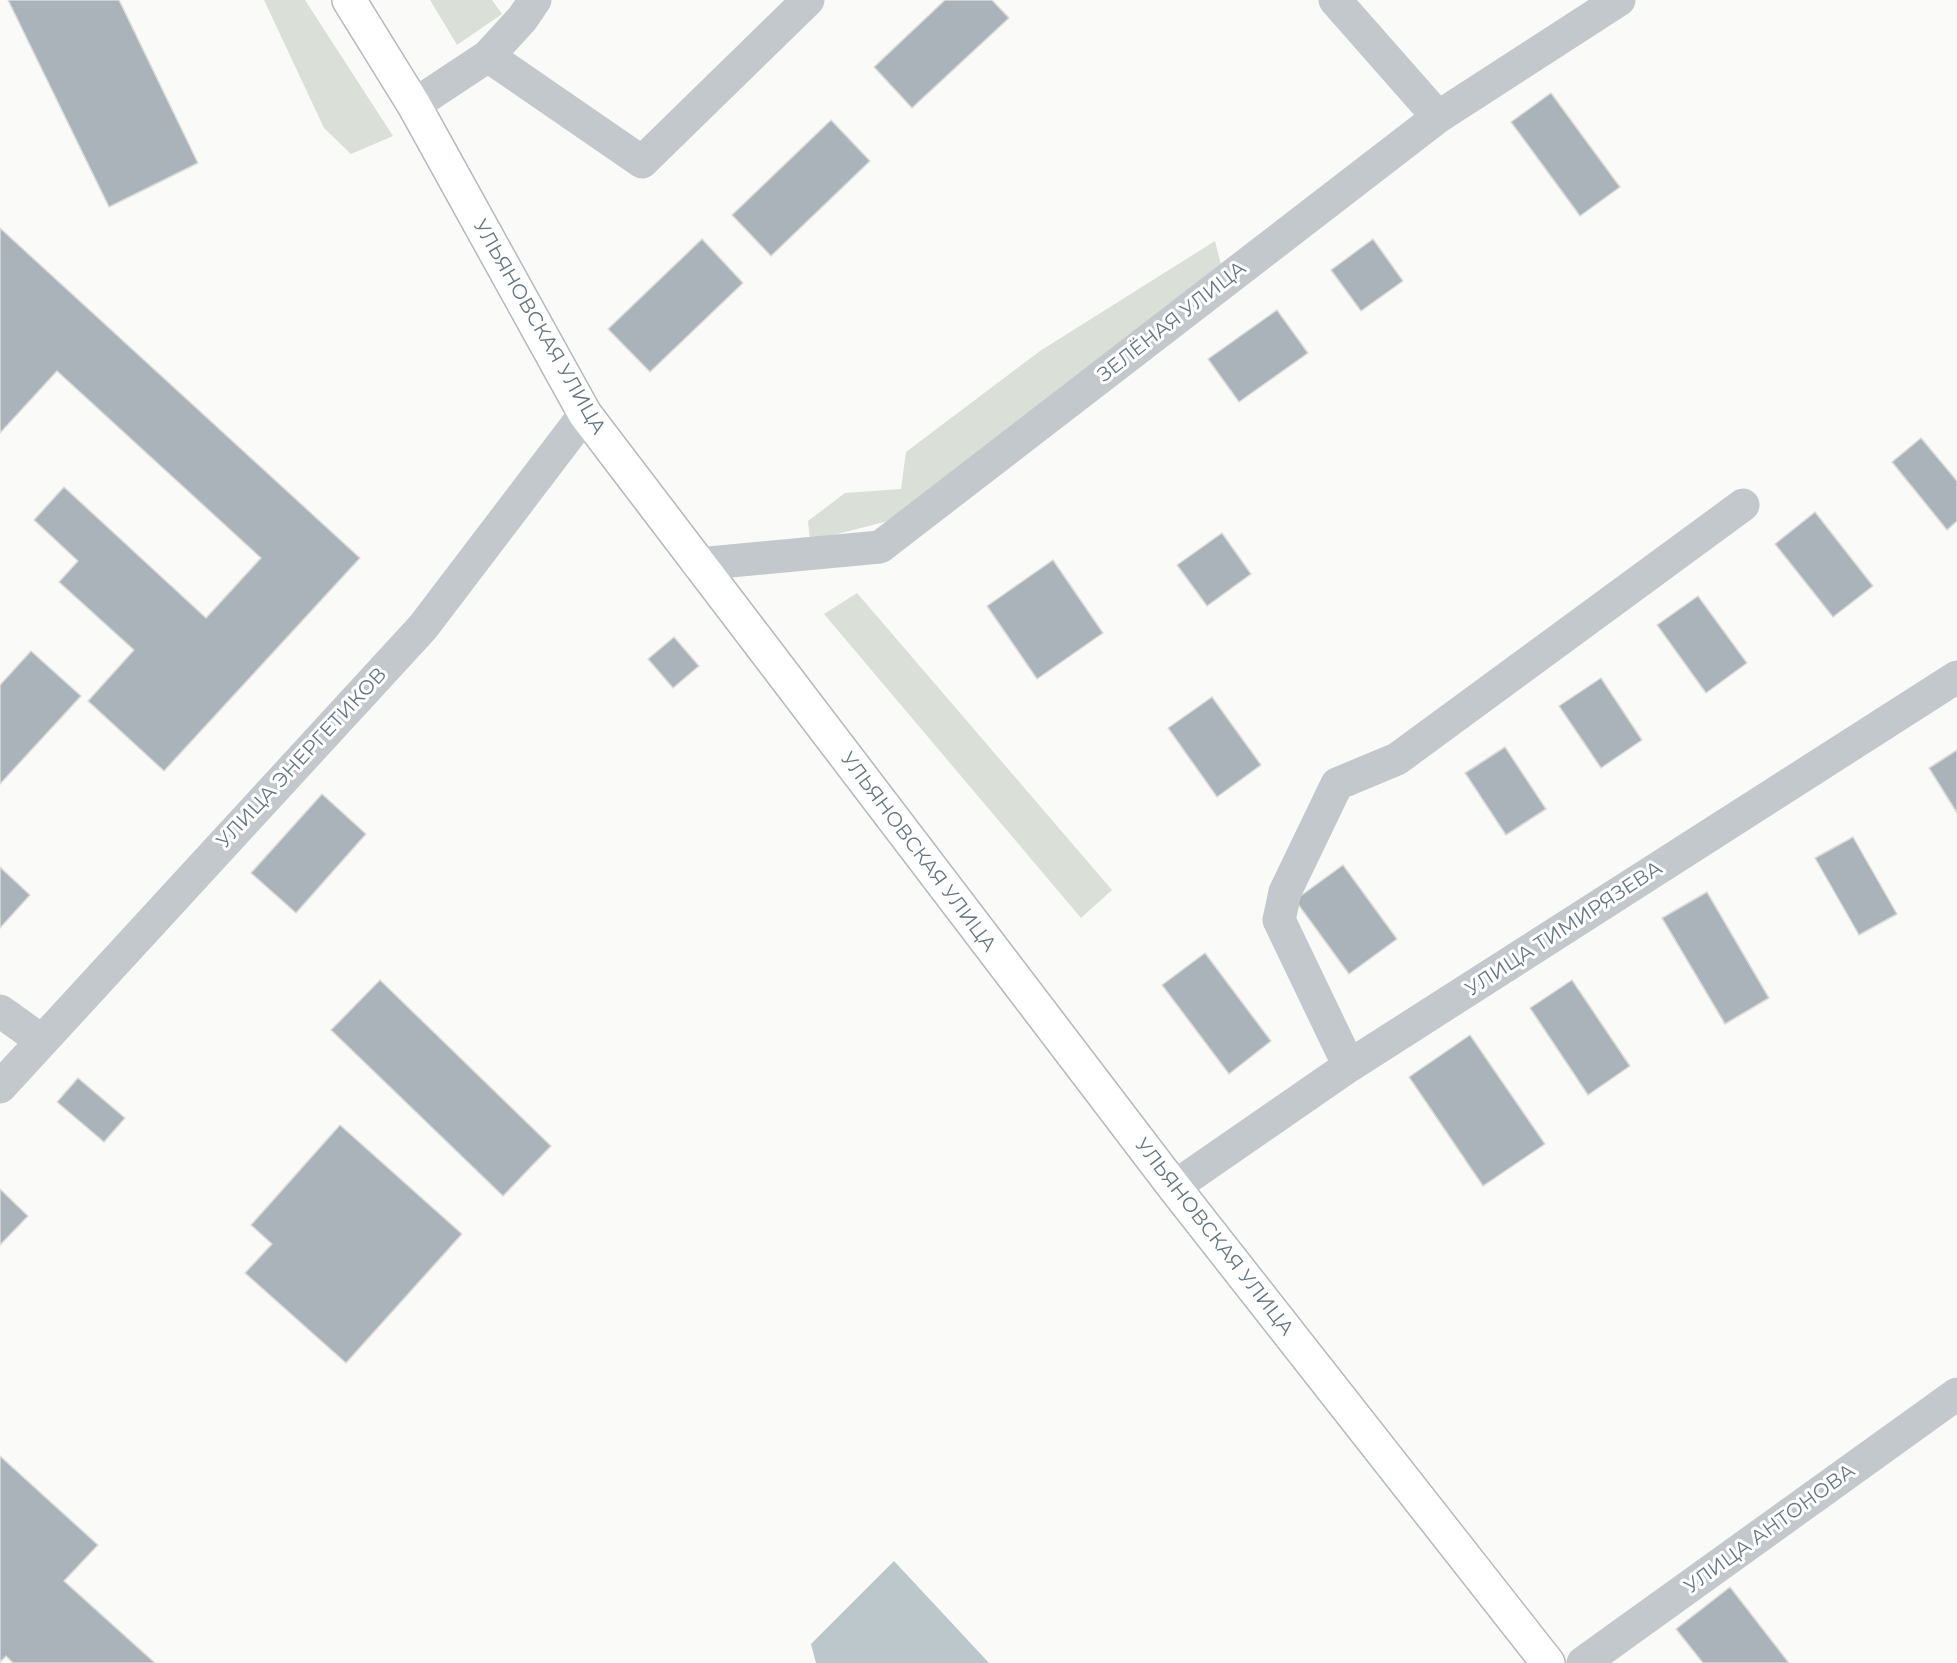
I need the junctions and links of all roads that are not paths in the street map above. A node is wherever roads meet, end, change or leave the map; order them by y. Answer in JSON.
{"nodes":[{"id":1,"x":349,"y":0,"type":"edge"},
{"id":2,"x":535,"y":0,"type":"edge"},
{"id":3,"x":808,"y":0,"type":"edge"},
{"id":4,"x":1335,"y":0,"type":"edge"},
{"id":5,"x":1619,"y":0,"type":"edge"},
{"id":6,"x":488,"y":56,"type":"junction"},
{"id":7,"x":414,"y":105,"type":"junction"},
{"id":8,"x":1438,"y":117,"type":"junction"},
{"id":9,"x":585,"y":414,"type":"junction"},
{"id":10,"x":1743,"y":505,"type":"dead end"},
{"id":11,"x":698,"y":564,"type":"junction"},
{"id":12,"x":1957,"y":677,"type":"edge"},
{"id":13,"x":0,"y":1011,"type":"edge"},
{"id":14,"x":42,"y":1041,"type":"junction"},
{"id":15,"x":1349,"y":1066,"type":"junction"},
{"id":16,"x":0,"y":1087,"type":"edge"},
{"id":17,"x":1174,"y":1187,"type":"junction"},
{"id":18,"x":1957,"y":1394,"type":"edge"},
{"id":19,"x":1548,"y":1663,"type":"edge"},
{"id":20,"x":1583,"y":1663,"type":"edge"}],
"edges":[{"from":1,"to":7,"type":"main road","name":"УЛЬЯНОВСКАЯ УЛИЦА"},
{"from":2,"to":6,"type":"street"},
{"from":3,"to":6,"type":"street"},
{"from":4,"to":8,"type":"street"},
{"from":5,"to":8,"type":"street","name":"ЗЕЛЁНАЯ УЛИЦА"},
{"from":6,"to":7,"type":"street"},
{"from":7,"to":9,"type":"main road","name":"УЛЬЯНОВСКАЯ УЛИЦА"},
{"from":8,"to":11,"type":"street","name":"ЗЕЛЁНАЯ УЛИЦА"},
{"from":9,"to":11,"type":"main road","name":"УЛЬЯНОВСКАЯ УЛИЦА"},
{"from":9,"to":14,"type":"street","name":"УЛИЦА ЭНЕРГЕТИКОВ"},
{"from":10,"to":15,"type":"street"},
{"from":11,"to":17,"type":"main road","name":"УЛЬЯНОВСКАЯ УЛИЦА"},
{"from":12,"to":15,"type":"street","name":"УЛИЦА ТИМИРЯЗЕВА"},
{"from":13,"to":14,"type":"street"},
{"from":14,"to":16,"type":"street","name":"УЛИЦА ЭНЕРГЕТИКОВ"},
{"from":15,"to":17,"type":"street","name":"УЛИЦА ТИМИРЯЗЕВА"},
{"from":17,"to":19,"type":"main road","name":"УЛЬЯНОВСКАЯ УЛИЦА"},
{"from":18,"to":20,"type":"street","name":"УЛИЦА АНТОНОВА"}]}
